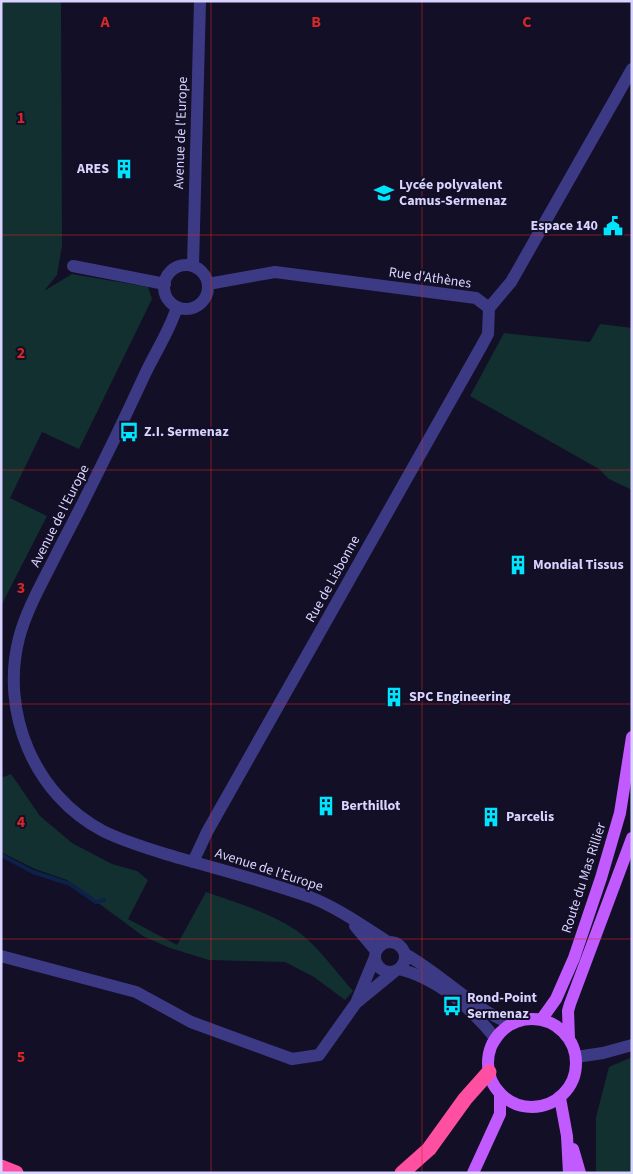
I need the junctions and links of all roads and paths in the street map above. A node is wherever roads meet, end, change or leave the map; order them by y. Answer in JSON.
{"nodes":[{"id":1,"x":200,"y":1,"type":"edge"},
{"id":2,"x":632,"y":69,"type":"edge"},
{"id":3,"x":73,"y":266,"type":"dead end"},
{"id":4,"x":193,"y":266,"type":"junction"},
{"id":5,"x":165,"y":284,"type":"junction"},
{"id":6,"x":208,"y":284,"type":"junction"},
{"id":7,"x":177,"y":307,"type":"junction"},
{"id":8,"x":489,"y":308,"type":"junction"},
{"id":9,"x":632,"y":737,"type":"edge"},
{"id":10,"x":632,"y":838,"type":"edge"},
{"id":11,"x":193,"y":862,"type":"junction"},
{"id":12,"x":334,"y":909,"type":"junction"},
{"id":13,"x":388,"y":942,"type":"junction"},
{"id":14,"x":376,"y":954,"type":"junction"},
{"id":15,"x":405,"y":954,"type":"junction"},
{"id":16,"x":1,"y":956,"type":"edge"},
{"id":17,"x":397,"y":970,"type":"junction"},
{"id":18,"x":356,"y":1003,"type":"junction"},
{"id":19,"x":541,"y":1020,"type":"junction"},
{"id":20,"x":512,"y":1024,"type":"junction"},
{"id":21,"x":496,"y":1039,"type":"junction"},
{"id":22,"x":569,"y":1039,"type":"junction"},
{"id":23,"x":632,"y":1045,"type":"edge"},
{"id":24,"x":576,"y":1057,"type":"junction"},
{"id":25,"x":489,"y":1072,"type":"junction"},
{"id":26,"x":500,"y":1094,"type":"junction"},
{"id":27,"x":560,"y":1098,"type":"junction"},
{"id":28,"x":567,"y":1136,"type":"junction"},
{"id":29,"x":1,"y":1168,"type":"edge"},
{"id":30,"x":16,"y":1173,"type":"edge"},
{"id":31,"x":402,"y":1173,"type":"edge"},
{"id":32,"x":473,"y":1173,"type":"edge"},
{"id":33,"x":570,"y":1173,"type":"edge"},
{"id":34,"x":580,"y":1173,"type":"edge"}],
"edges":[{"from":1,"to":4,"type":"street","name":"Avenue de l'Europe"},
{"from":2,"to":8,"type":"street"},
{"from":3,"to":5,"type":"street"},
{"from":4,"to":5,"type":"street"},
{"from":4,"to":6,"type":"street"},
{"from":5,"to":7,"type":"street"},
{"from":6,"to":7,"type":"street"},
{"from":6,"to":8,"type":"street","name":"Rue d'Athènes"},
{"from":7,"to":11,"type":"street","name":"Avenue de l'Europe"},
{"from":8,"to":11,"type":"street","name":"Rue de Lisbonne"},
{"from":9,"to":19,"type":"main road","name":"Route du Mas Rillier"},
{"from":10,"to":22,"type":"main road"},
{"from":11,"to":12,"type":"street","name":"Avenue de l'Europe"},
{"from":12,"to":13,"type":"street","name":"Avenue de l'Europe"},
{"from":12,"to":14,"type":"street","name":"Avenue de l'Europe"},
{"from":13,"to":14,"type":"street"},
{"from":13,"to":15,"type":"street"},
{"from":14,"to":17,"type":"street"},
{"from":14,"to":18,"type":"street"},
{"from":15,"to":17,"type":"street"},
{"from":15,"to":20,"type":"street"},
{"from":16,"to":18,"type":"street"},
{"from":17,"to":18,"type":"street"},
{"from":17,"to":21,"type":"street"},
{"from":19,"to":20,"type":"main road"},
{"from":19,"to":22,"type":"main road"},
{"from":20,"to":21,"type":"main road"},
{"from":21,"to":25,"type":"main road"},
{"from":22,"to":24,"type":"main road"},
{"from":23,"to":24,"type":"street"},
{"from":24,"to":27,"type":"main road"},
{"from":25,"to":26,"type":"main road"},
{"from":25,"to":31,"type":"highway"},
{"from":26,"to":27,"type":"main road"},
{"from":26,"to":32,"type":"main road"},
{"from":27,"to":28,"type":"main road"},
{"from":28,"to":33,"type":"main road"},
{"from":28,"to":34,"type":"main road"},
{"from":29,"to":30,"type":"highway"}]}
